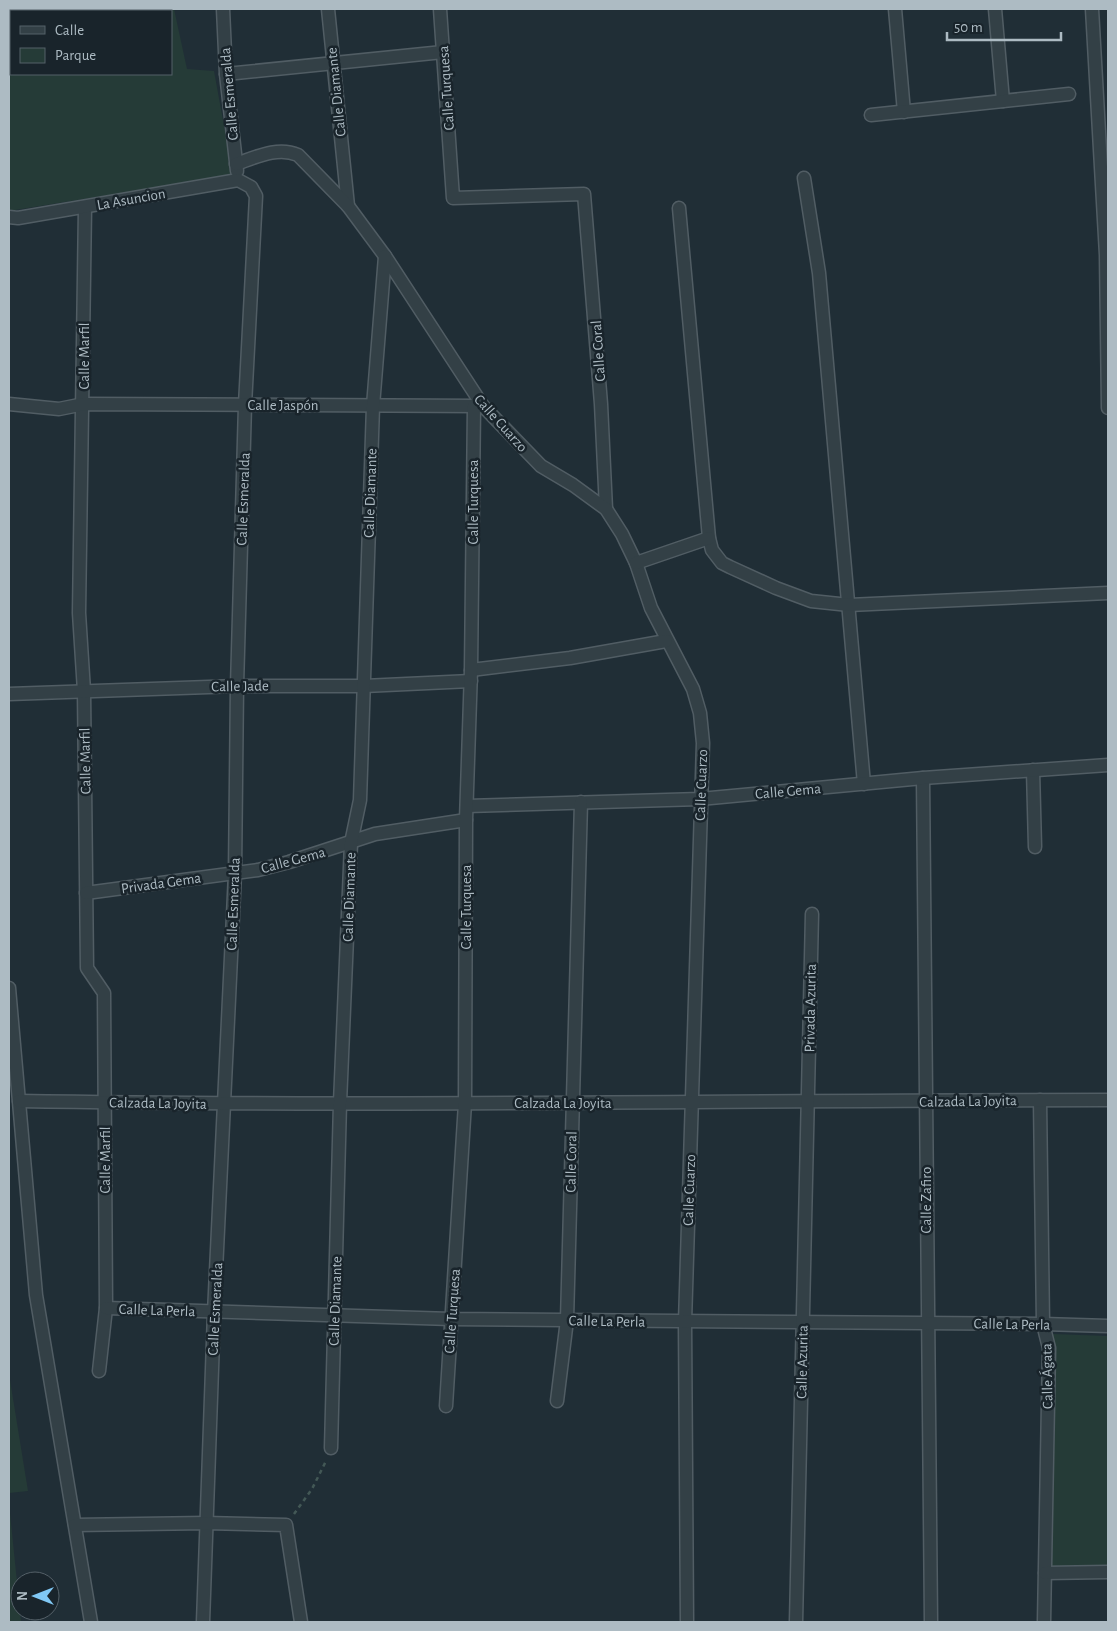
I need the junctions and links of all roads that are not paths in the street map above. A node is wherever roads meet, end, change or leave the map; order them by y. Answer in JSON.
{"nodes":[{"id":1,"x":223,"y":9,"type":"edge"},
{"id":2,"x":328,"y":9,"type":"edge"},
{"id":3,"x":440,"y":9,"type":"edge"},
{"id":4,"x":895,"y":9,"type":"edge"},
{"id":5,"x":995,"y":9,"type":"edge"},
{"id":6,"x":1092,"y":9,"type":"edge"},
{"id":7,"x":443,"y":52,"type":"junction"},
{"id":8,"x":333,"y":64,"type":"junction"},
{"id":9,"x":226,"y":74,"type":"junction"},
{"id":10,"x":1069,"y":94,"type":"dead end"},
{"id":11,"x":1003,"y":102,"type":"junction"},
{"id":12,"x":904,"y":112,"type":"junction"},
{"id":13,"x":871,"y":114,"type":"dead end"},
{"id":14,"x":236,"y":164,"type":"junction"},
{"id":15,"x":804,"y":178,"type":"dead end"},
{"id":16,"x":238,"y":180,"type":"junction"},
{"id":17,"x":584,"y":194,"type":"joint"},
{"id":18,"x":348,"y":206,"type":"junction"},
{"id":19,"x":85,"y":208,"type":"junction"},
{"id":20,"x":678,"y":208,"type":"dead end"},
{"id":21,"x":9,"y":217,"type":"edge"},
{"id":22,"x":385,"y":256,"type":"junction"},
{"id":23,"x":9,"y":404,"type":"edge"},
{"id":24,"x":84,"y":404,"type":"junction"},
{"id":25,"x":245,"y":405,"type":"junction"},
{"id":26,"x":373,"y":406,"type":"junction"},
{"id":27,"x":478,"y":406,"type":"junction"},
{"id":28,"x":1108,"y":408,"type":"edge"},
{"id":29,"x":606,"y":509,"type":"junction"},
{"id":30,"x":709,"y":538,"type":"junction"},
{"id":31,"x":636,"y":563,"type":"junction"},
{"id":32,"x":1108,"y":593,"type":"edge"},
{"id":33,"x":849,"y":605,"type":"junction"},
{"id":34,"x":666,"y":641,"type":"junction"},
{"id":35,"x":471,"y":675,"type":"junction"},
{"id":36,"x":237,"y":686,"type":"junction"},
{"id":37,"x":364,"y":686,"type":"junction"},
{"id":38,"x":84,"y":691,"type":"junction"},
{"id":39,"x":9,"y":694,"type":"edge"},
{"id":40,"x":1108,"y":765,"type":"edge"},
{"id":41,"x":1033,"y":770,"type":"junction"},
{"id":42,"x":923,"y":778,"type":"junction"},
{"id":43,"x":864,"y":784,"type":"junction"},
{"id":44,"x":700,"y":799,"type":"junction"},
{"id":45,"x":581,"y":802,"type":"junction"},
{"id":46,"x":467,"y":806,"type":"junction"},
{"id":47,"x":466,"y":820,"type":"junction"},
{"id":48,"x":351,"y":843,"type":"junction"},
{"id":49,"x":1035,"y":846,"type":"dead end"},
{"id":50,"x":235,"y":873,"type":"junction"},
{"id":51,"x":86,"y":894,"type":"junction"},
{"id":52,"x":812,"y":914,"type":"dead end"},
{"id":53,"x":9,"y":988,"type":"edge"},
{"id":54,"x":1040,"y":1100,"type":"junction"},
{"id":55,"x":1108,"y":1100,"type":"edge"},
{"id":56,"x":19,"y":1101,"type":"junction"},
{"id":57,"x":105,"y":1102,"type":"junction"},
{"id":58,"x":926,"y":1102,"type":"junction"},
{"id":59,"x":225,"y":1103,"type":"junction"},
{"id":60,"x":340,"y":1103,"type":"junction"},
{"id":61,"x":465,"y":1103,"type":"junction"},
{"id":62,"x":573,"y":1103,"type":"junction"},
{"id":63,"x":692,"y":1103,"type":"junction"},
{"id":64,"x":809,"y":1103,"type":"junction"},
{"id":65,"x":106,"y":1308,"type":"junction"},
{"id":66,"x":214,"y":1313,"type":"junction"},
{"id":67,"x":334,"y":1317,"type":"junction"},
{"id":68,"x":451,"y":1319,"type":"junction"},
{"id":69,"x":567,"y":1320,"type":"junction"},
{"id":70,"x":685,"y":1322,"type":"junction"},
{"id":71,"x":803,"y":1322,"type":"junction"},
{"id":72,"x":927,"y":1323,"type":"junction"},
{"id":73,"x":1043,"y":1324,"type":"junction"},
{"id":74,"x":1108,"y":1326,"type":"edge"},
{"id":75,"x":99,"y":1370,"type":"dead end"},
{"id":76,"x":557,"y":1401,"type":"dead end"},
{"id":77,"x":446,"y":1406,"type":"dead end"},
{"id":78,"x":331,"y":1448,"type":"road end"},
{"id":79,"x":206,"y":1523,"type":"junction"},
{"id":80,"x":75,"y":1525,"type":"junction"},
{"id":81,"x":1108,"y":1572,"type":"edge"},
{"id":82,"x":1045,"y":1573,"type":"junction"},
{"id":83,"x":91,"y":1622,"type":"edge"},
{"id":84,"x":204,"y":1622,"type":"edge"},
{"id":85,"x":301,"y":1622,"type":"edge"},
{"id":86,"x":687,"y":1622,"type":"edge"},
{"id":87,"x":796,"y":1622,"type":"edge"},
{"id":88,"x":930,"y":1622,"type":"edge"},
{"id":89,"x":1044,"y":1622,"type":"edge"}],
"edges":[{"from":1,"to":9,"type":"street","name":"Calle Esmeralda"},
{"from":2,"to":8,"type":"street","name":"Calle Diamante"},
{"from":3,"to":7,"type":"street","name":"Calle Turquesa"},
{"from":4,"to":12,"type":"street"},
{"from":5,"to":11,"type":"street"},
{"from":6,"to":28,"type":"street"},
{"from":7,"to":8,"type":"street"},
{"from":7,"to":17,"type":"street","name":"Calle Turquesa"},
{"from":8,"to":9,"type":"street"},
{"from":8,"to":18,"type":"street","name":"Calle Diamante"},
{"from":9,"to":14,"type":"street","name":"Calle Esmeralda"},
{"from":10,"to":11,"type":"street"},
{"from":11,"to":12,"type":"street"},
{"from":12,"to":13,"type":"street"},
{"from":14,"to":16,"type":"street","name":"Calle Esmeralda"},
{"from":14,"to":18,"type":"street","name":"Calle Cuarzo"},
{"from":15,"to":33,"type":"street"},
{"from":16,"to":19,"type":"street","name":"La Asuncion"},
{"from":16,"to":25,"type":"street","name":"Calle Esmeralda"},
{"from":17,"to":29,"type":"street","name":"Calle Coral"},
{"from":18,"to":22,"type":"street","name":"Calle Cuarzo"},
{"from":19,"to":21,"type":"street","name":"La Asuncion"},
{"from":19,"to":24,"type":"street","name":"Calle Marfil"},
{"from":20,"to":30,"type":"street"},
{"from":22,"to":26,"type":"street","name":"Calle Diamante"},
{"from":22,"to":27,"type":"street","name":"Calle Cuarzo"},
{"from":23,"to":24,"type":"street","name":"Calle Jaspón"},
{"from":24,"to":25,"type":"street","name":"Calle Jaspón"},
{"from":24,"to":38,"type":"street","name":"Calle Marfil"},
{"from":25,"to":26,"type":"street","name":"Calle Jaspón"},
{"from":25,"to":36,"type":"street","name":"Calle Esmeralda"},
{"from":26,"to":27,"type":"street","name":"Calle Jaspón"},
{"from":26,"to":37,"type":"street","name":"Calle Diamante"},
{"from":27,"to":29,"type":"street","name":"Calle Cuarzo"},
{"from":27,"to":35,"type":"street","name":"Calle Turquesa"},
{"from":29,"to":31,"type":"street","name":"Calle Cuarzo"},
{"from":30,"to":31,"type":"street"},
{"from":30,"to":33,"type":"street"},
{"from":31,"to":34,"type":"street","name":"Calle Cuarzo"},
{"from":32,"to":33,"type":"street"},
{"from":33,"to":43,"type":"street"},
{"from":34,"to":35,"type":"street","name":"Calle Jade"},
{"from":34,"to":44,"type":"street","name":"Calle Cuarzo"},
{"from":35,"to":37,"type":"street","name":"Calle Jade"},
{"from":35,"to":46,"type":"street","name":"Calle Turquesa"},
{"from":36,"to":37,"type":"street","name":"Calle Jade"},
{"from":36,"to":38,"type":"street","name":"Calle Jade"},
{"from":36,"to":50,"type":"street","name":"Calle Esmeralda"},
{"from":37,"to":48,"type":"street","name":"Calle Diamante"},
{"from":38,"to":39,"type":"street","name":"Calle Jade"},
{"from":38,"to":51,"type":"street","name":"Calle Marfil"},
{"from":40,"to":41,"type":"street","name":"Calle Gema"},
{"from":41,"to":42,"type":"street","name":"Calle Gema"},
{"from":41,"to":49,"type":"street"},
{"from":42,"to":43,"type":"street","name":"Calle Gema"},
{"from":42,"to":58,"type":"street","name":"Calle Zafiro"},
{"from":43,"to":44,"type":"street","name":"Calle Gema"},
{"from":44,"to":45,"type":"street","name":"Calle Gema"},
{"from":44,"to":63,"type":"street","name":"Calle Cuarzo"},
{"from":45,"to":46,"type":"street","name":"Calle Gema"},
{"from":45,"to":62,"type":"street","name":"Calle Coral"},
{"from":46,"to":47,"type":"street","name":"Calle Turquesa"},
{"from":47,"to":48,"type":"street","name":"Calle Gema"},
{"from":47,"to":61,"type":"street","name":"Calle Turquesa"},
{"from":48,"to":50,"type":"street","name":"Calle Gema"},
{"from":48,"to":60,"type":"street","name":"Calle Diamante"},
{"from":50,"to":51,"type":"street","name":"Privada Gema"},
{"from":50,"to":59,"type":"street","name":"Calle Esmeralda"},
{"from":51,"to":57,"type":"street","name":"Calle Marfil"},
{"from":52,"to":64,"type":"street","name":"Privada Azurita"},
{"from":53,"to":56,"type":"street"},
{"from":54,"to":55,"type":"street","name":"Calzada La Joyita"},
{"from":54,"to":58,"type":"street","name":"Calzada La Joyita"},
{"from":54,"to":73,"type":"street","name":"Calle Ágata"},
{"from":56,"to":57,"type":"street","name":"Calzada La Joyita"},
{"from":56,"to":80,"type":"street"},
{"from":57,"to":59,"type":"street","name":"Calzada La Joyita"},
{"from":57,"to":65,"type":"street","name":"Calle Marfil"},
{"from":58,"to":64,"type":"street","name":"Calzada La Joyita"},
{"from":58,"to":72,"type":"street","name":"Calle Zafiro"},
{"from":59,"to":60,"type":"street","name":"Calzada La Joyita"},
{"from":59,"to":66,"type":"street","name":"Calle Esmeralda"},
{"from":60,"to":61,"type":"street","name":"Calzada La Joyita"},
{"from":60,"to":67,"type":"street","name":"Calle Diamante"},
{"from":61,"to":62,"type":"street","name":"Calzada La Joyita"},
{"from":61,"to":68,"type":"street","name":"Calle Turquesa"},
{"from":62,"to":63,"type":"street","name":"Calzada La Joyita"},
{"from":62,"to":69,"type":"street","name":"Calle Coral"},
{"from":63,"to":64,"type":"street","name":"Calzada La Joyita"},
{"from":63,"to":70,"type":"street","name":"Calle Cuarzo"},
{"from":64,"to":71,"type":"street","name":"Calle Azurita"},
{"from":65,"to":66,"type":"street","name":"Calle La Perla"},
{"from":65,"to":75,"type":"street","name":"Calle Marfil"},
{"from":66,"to":67,"type":"street","name":"Calle La Perla"},
{"from":66,"to":79,"type":"street","name":"Calle Esmeralda"},
{"from":67,"to":68,"type":"street","name":"Calle La Perla"},
{"from":67,"to":78,"type":"street","name":"Calle Diamante"},
{"from":68,"to":69,"type":"street","name":"Calle La Perla"},
{"from":68,"to":77,"type":"street","name":"Calle Turquesa"},
{"from":69,"to":70,"type":"street","name":"Calle La Perla"},
{"from":69,"to":76,"type":"street","name":"Calle Coral"},
{"from":70,"to":71,"type":"street","name":"Calle La Perla"},
{"from":70,"to":86,"type":"street","name":"Calle Cuarzo"},
{"from":71,"to":72,"type":"street","name":"Calle La Perla"},
{"from":71,"to":87,"type":"street","name":"Calle Azurita"},
{"from":72,"to":73,"type":"street","name":"Calle La Perla"},
{"from":72,"to":88,"type":"street","name":"Calle Zafiro"},
{"from":73,"to":74,"type":"street","name":"Calle La Perla"},
{"from":73,"to":82,"type":"street","name":"Calle Ágata"},
{"from":79,"to":80,"type":"street"},
{"from":79,"to":84,"type":"street","name":"Calle Esmeralda"},
{"from":79,"to":85,"type":"street"},
{"from":80,"to":83,"type":"street"},
{"from":81,"to":82,"type":"street"},
{"from":82,"to":89,"type":"street","name":"Calle Ágata"}]}
